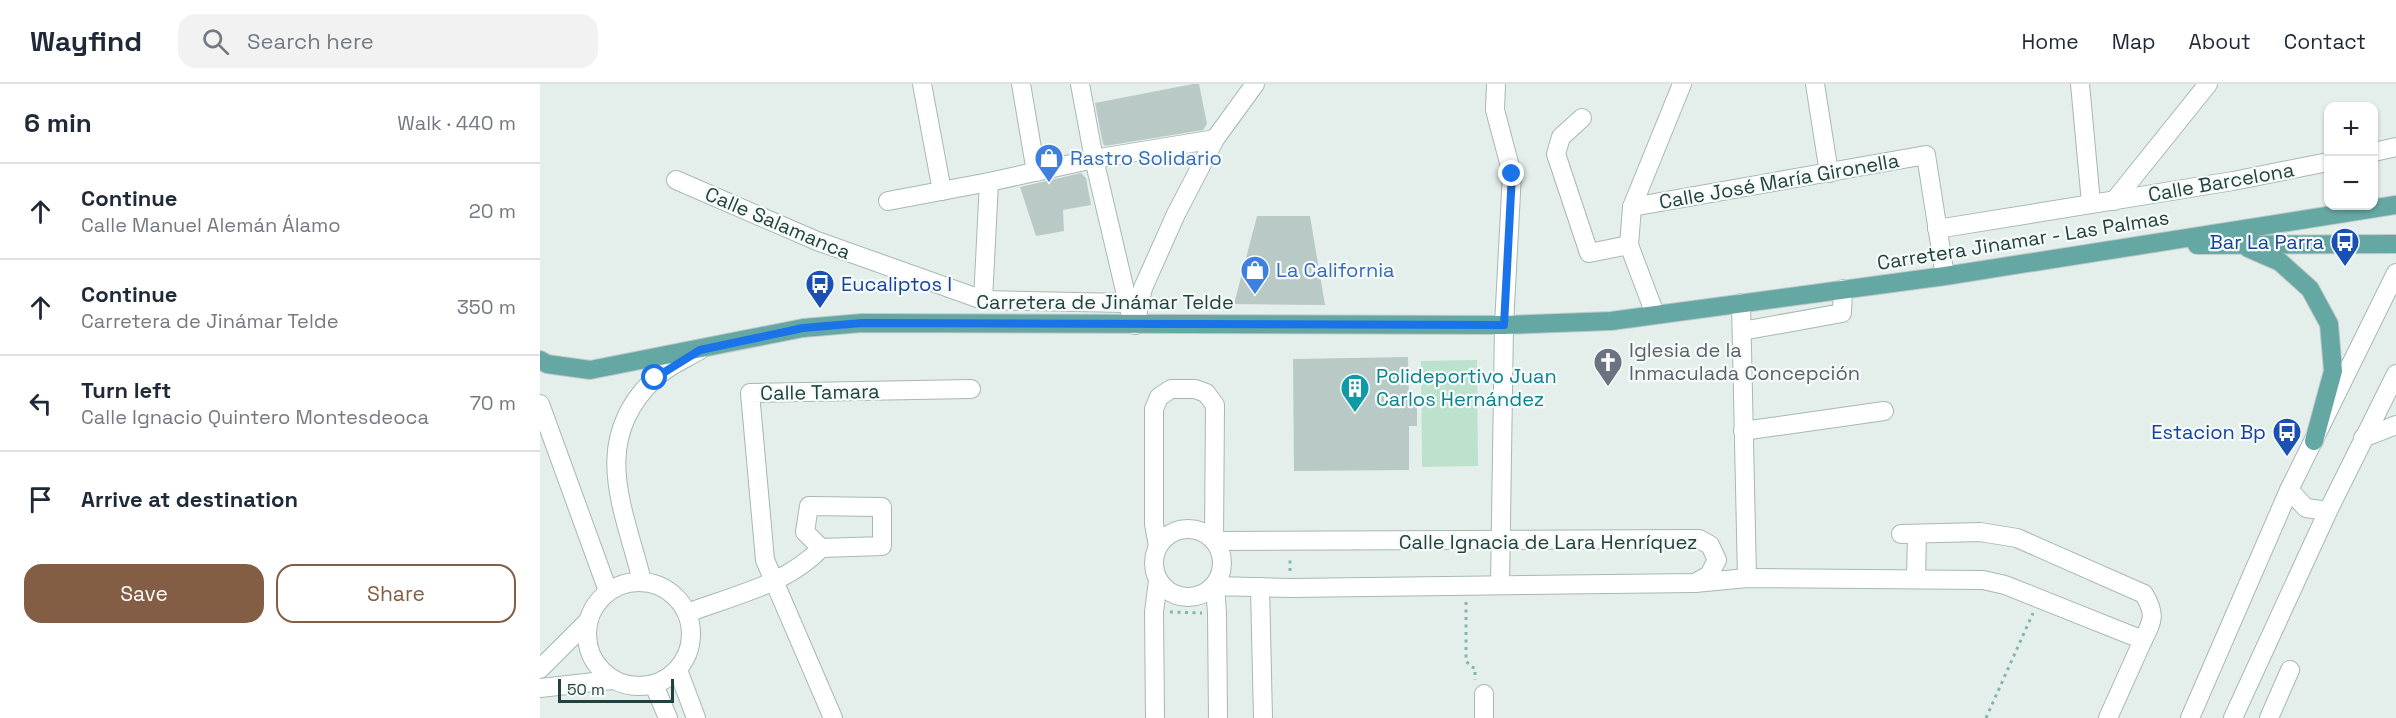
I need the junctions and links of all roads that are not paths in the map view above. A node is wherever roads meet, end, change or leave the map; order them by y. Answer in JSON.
{"nodes":[{"id":1,"x":922,"y":84,"type":"edge"},
{"id":2,"x":1020,"y":84,"type":"edge"},
{"id":3,"x":1080,"y":84,"type":"edge"},
{"id":4,"x":1255,"y":84,"type":"edge"},
{"id":5,"x":1496,"y":84,"type":"edge"},
{"id":6,"x":1682,"y":84,"type":"edge"},
{"id":7,"x":1815,"y":84,"type":"edge"},
{"id":8,"x":2080,"y":84,"type":"edge"},
{"id":9,"x":2208,"y":84,"type":"edge"},
{"id":10,"x":1582,"y":118,"type":"dead end"},
{"id":11,"x":1215,"y":139,"type":"junction"},
{"id":12,"x":2396,"y":147,"type":"edge"},
{"id":13,"x":2378,"y":151,"type":"edge"},
{"id":14,"x":1094,"y":159,"type":"junction"},
{"id":15,"x":2324,"y":163,"type":"edge"},
{"id":16,"x":1036,"y":172,"type":"junction"},
{"id":17,"x":1829,"y":173,"type":"junction"},
{"id":18,"x":676,"y":180,"type":"dead end"},
{"id":19,"x":989,"y":182,"type":"junction"},
{"id":20,"x":942,"y":191,"type":"junction"},
{"id":21,"x":888,"y":201,"type":"dead end"},
{"id":22,"x":2114,"y":201,"type":"junction"},
{"id":23,"x":2091,"y":203,"type":"junction"},
{"id":24,"x":2396,"y":205,"type":"edge"},
{"id":25,"x":1632,"y":207,"type":"junction"},
{"id":26,"x":1937,"y":229,"type":"junction"},
{"id":27,"x":2142,"y":244,"type":"junction"},
{"id":28,"x":2396,"y":244,"type":"edge"},
{"id":29,"x":1629,"y":245,"type":"junction"},
{"id":30,"x":2241,"y":245,"type":"junction"},
{"id":31,"x":2396,"y":273,"type":"edge"},
{"id":32,"x":1946,"y":276,"type":"junction"},
{"id":33,"x":1843,"y":290,"type":"junction"},
{"id":34,"x":2391,"y":292,"type":"edge"},
{"id":35,"x":983,"y":300,"type":"junction"},
{"id":36,"x":1126,"y":303,"type":"junction"},
{"id":37,"x":1741,"y":303,"type":"junction"},
{"id":38,"x":1655,"y":314,"type":"junction"},
{"id":39,"x":1135,"y":325,"type":"junction"},
{"id":40,"x":1504,"y":325,"type":"junction"},
{"id":41,"x":1742,"y":331,"type":"junction"},
{"id":42,"x":700,"y":350,"type":"junction"},
{"id":43,"x":540,"y":360,"type":"edge"},
{"id":44,"x":2396,"y":374,"type":"edge"},
{"id":45,"x":971,"y":389,"type":"dead end"},
{"id":46,"x":540,"y":404,"type":"edge"},
{"id":47,"x":1884,"y":411,"type":"dead end"},
{"id":48,"x":2396,"y":425,"type":"edge"},
{"id":49,"x":1743,"y":431,"type":"junction"},
{"id":50,"x":2363,"y":438,"type":"junction"},
{"id":51,"x":2314,"y":441,"type":"junction"},
{"id":52,"x":2289,"y":490,"type":"junction"},
{"id":53,"x":2328,"y":511,"type":"junction"},
{"id":54,"x":1500,"y":540,"type":"junction"},
{"id":55,"x":1214,"y":541,"type":"junction"},
{"id":56,"x":1158,"y":546,"type":"junction"},
{"id":57,"x":821,"y":548,"type":"dead end"},
{"id":58,"x":1717,"y":560,"type":"junction"},
{"id":59,"x":1747,"y":578,"type":"junction"},
{"id":60,"x":1916,"y":579,"type":"junction"},
{"id":61,"x":642,"y":581,"type":"junction"},
{"id":62,"x":773,"y":581,"type":"junction"},
{"id":63,"x":1158,"y":581,"type":"junction"},
{"id":64,"x":1695,"y":584,"type":"junction"},
{"id":65,"x":1500,"y":585,"type":"junction"},
{"id":66,"x":1215,"y":586,"type":"junction"},
{"id":67,"x":1260,"y":587,"type":"junction"},
{"id":68,"x":608,"y":591,"type":"junction"},
{"id":69,"x":687,"y":613,"type":"junction"},
{"id":70,"x":588,"y":621,"type":"junction"},
{"id":71,"x":2143,"y":640,"type":"junction"},
{"id":72,"x":540,"y":669,"type":"edge"},
{"id":73,"x":678,"y":670,"type":"junction"},
{"id":74,"x":2290,"y":670,"type":"dead end"},
{"id":75,"x":612,"y":680,"type":"junction"},
{"id":76,"x":654,"y":685,"type":"junction"},
{"id":77,"x":540,"y":688,"type":"edge"},
{"id":78,"x":1484,"y":694,"type":"road end"},
{"id":79,"x":668,"y":718,"type":"edge"},
{"id":80,"x":696,"y":718,"type":"edge"},
{"id":81,"x":833,"y":718,"type":"edge"},
{"id":82,"x":1155,"y":718,"type":"edge"},
{"id":83,"x":1218,"y":718,"type":"edge"},
{"id":84,"x":1263,"y":718,"type":"edge"},
{"id":85,"x":1484,"y":718,"type":"edge"},
{"id":86,"x":2108,"y":718,"type":"edge"},
{"id":87,"x":2190,"y":718,"type":"edge"},
{"id":88,"x":2234,"y":718,"type":"edge"},
{"id":89,"x":2269,"y":718,"type":"edge"}],
"edges":[{"from":1,"to":20,"type":"street"},
{"from":2,"to":16,"type":"street"},
{"from":3,"to":14,"type":"street"},
{"from":4,"to":11,"type":"street"},
{"from":5,"to":40,"type":"street"},
{"from":6,"to":25,"type":"street"},
{"from":7,"to":17,"type":"street"},
{"from":8,"to":23,"type":"street"},
{"from":9,"to":22,"type":"street","name":"Calle Barcelona"},
{"from":10,"to":29,"type":"street"},
{"from":11,"to":14,"type":"street"},
{"from":11,"to":39,"type":"street"},
{"from":12,"to":13,"type":"street"},
{"from":14,"to":16,"type":"street"},
{"from":14,"to":36,"type":"street"},
{"from":15,"to":22,"type":"street","name":"Calle Barcelona"},
{"from":16,"to":19,"type":"street"},
{"from":17,"to":25,"type":"street","name":"Calle José María Gironella"},
{"from":17,"to":26,"type":"street","name":"Calle José María Gironella"},
{"from":18,"to":35,"type":"street","name":"Calle Salamanca"},
{"from":19,"to":20,"type":"street"},
{"from":19,"to":35,"type":"street"},
{"from":20,"to":21,"type":"street"},
{"from":22,"to":23,"type":"street","name":"Calle Barcelona"},
{"from":23,"to":26,"type":"street","name":"Calle Barcelona"},
{"from":24,"to":27,"type":"main road","name":"Carretera Jinamar - Las Palmas"},
{"from":25,"to":29,"type":"street"},
{"from":26,"to":32,"type":"street"},
{"from":27,"to":30,"type":"main road"},
{"from":27,"to":32,"type":"main road","name":"Carretera Jinamar - Las Palmas"},
{"from":28,"to":30,"type":"main road"},
{"from":29,"to":38,"type":"street"},
{"from":30,"to":51,"type":"main road"},
{"from":31,"to":34,"type":"street"},
{"from":32,"to":33,"type":"main road","name":"Carretera Jinamar - Las Palmas"},
{"from":33,"to":37,"type":"main road","name":"Carretera Jinamar - Las Palmas"},
{"from":33,"to":41,"type":"street"},
{"from":34,"to":51,"type":"street"},
{"from":35,"to":36,"type":"street","name":"Calle Salamanca"},
{"from":36,"to":39,"type":"street"},
{"from":37,"to":38,"type":"main road","name":"Carretera Jinamar - Las Palmas"},
{"from":37,"to":41,"type":"street"},
{"from":38,"to":40,"type":"main road","name":"Carretera de Jinámar Telde"},
{"from":39,"to":40,"type":"main road","name":"Carretera de Jinámar Telde"},
{"from":39,"to":42,"type":"main road","name":"Carretera de Jinámar Telde"},
{"from":40,"to":54,"type":"street"},
{"from":41,"to":49,"type":"street"},
{"from":42,"to":43,"type":"main road","name":"Carretera de Jinámar Telde"},
{"from":42,"to":61,"type":"street"},
{"from":44,"to":50,"type":"street"},
{"from":45,"to":62,"type":"street","name":"Calle Tamara"},
{"from":46,"to":68,"type":"street"},
{"from":47,"to":49,"type":"street"},
{"from":48,"to":50,"type":"street"},
{"from":49,"to":59,"type":"street"},
{"from":50,"to":53,"type":"street"},
{"from":51,"to":52,"type":"street"},
{"from":52,"to":53,"type":"street"},
{"from":52,"to":87,"type":"street"},
{"from":53,"to":88,"type":"street"},
{"from":54,"to":55,"type":"street","name":"Calle Ignacia de Lara Henríquez"},
{"from":54,"to":58,"type":"street","name":"Calle Ignacia de Lara Henríquez"},
{"from":54,"to":65,"type":"street"},
{"from":55,"to":56,"type":"street"},
{"from":55,"to":56,"type":"street"},
{"from":55,"to":66,"type":"street"},
{"from":56,"to":63,"type":"street"},
{"from":57,"to":62,"type":"street"},
{"from":58,"to":59,"type":"street"},
{"from":58,"to":64,"type":"street","name":"Calle Ignacia de Lara Henríquez"},
{"from":59,"to":60,"type":"street"},
{"from":59,"to":64,"type":"street"},
{"from":60,"to":71,"type":"street"},
{"from":60,"to":71,"type":"street"},
{"from":61,"to":68,"type":"street"},
{"from":61,"to":69,"type":"street"},
{"from":62,"to":69,"type":"street"},
{"from":62,"to":81,"type":"street","name":"Calle Tamara"},
{"from":63,"to":66,"type":"street"},
{"from":63,"to":82,"type":"street"},
{"from":64,"to":65,"type":"street"},
{"from":65,"to":67,"type":"street"},
{"from":66,"to":67,"type":"street"},
{"from":66,"to":83,"type":"street"},
{"from":67,"to":84,"type":"street"},
{"from":68,"to":70,"type":"street"},
{"from":69,"to":73,"type":"street"},
{"from":70,"to":72,"type":"street"},
{"from":70,"to":75,"type":"street"},
{"from":71,"to":86,"type":"street"},
{"from":73,"to":76,"type":"street"},
{"from":73,"to":80,"type":"street"},
{"from":74,"to":89,"type":"street"},
{"from":75,"to":76,"type":"street"},
{"from":75,"to":77,"type":"street"},
{"from":76,"to":79,"type":"street"},
{"from":78,"to":85,"type":"street"}]}
